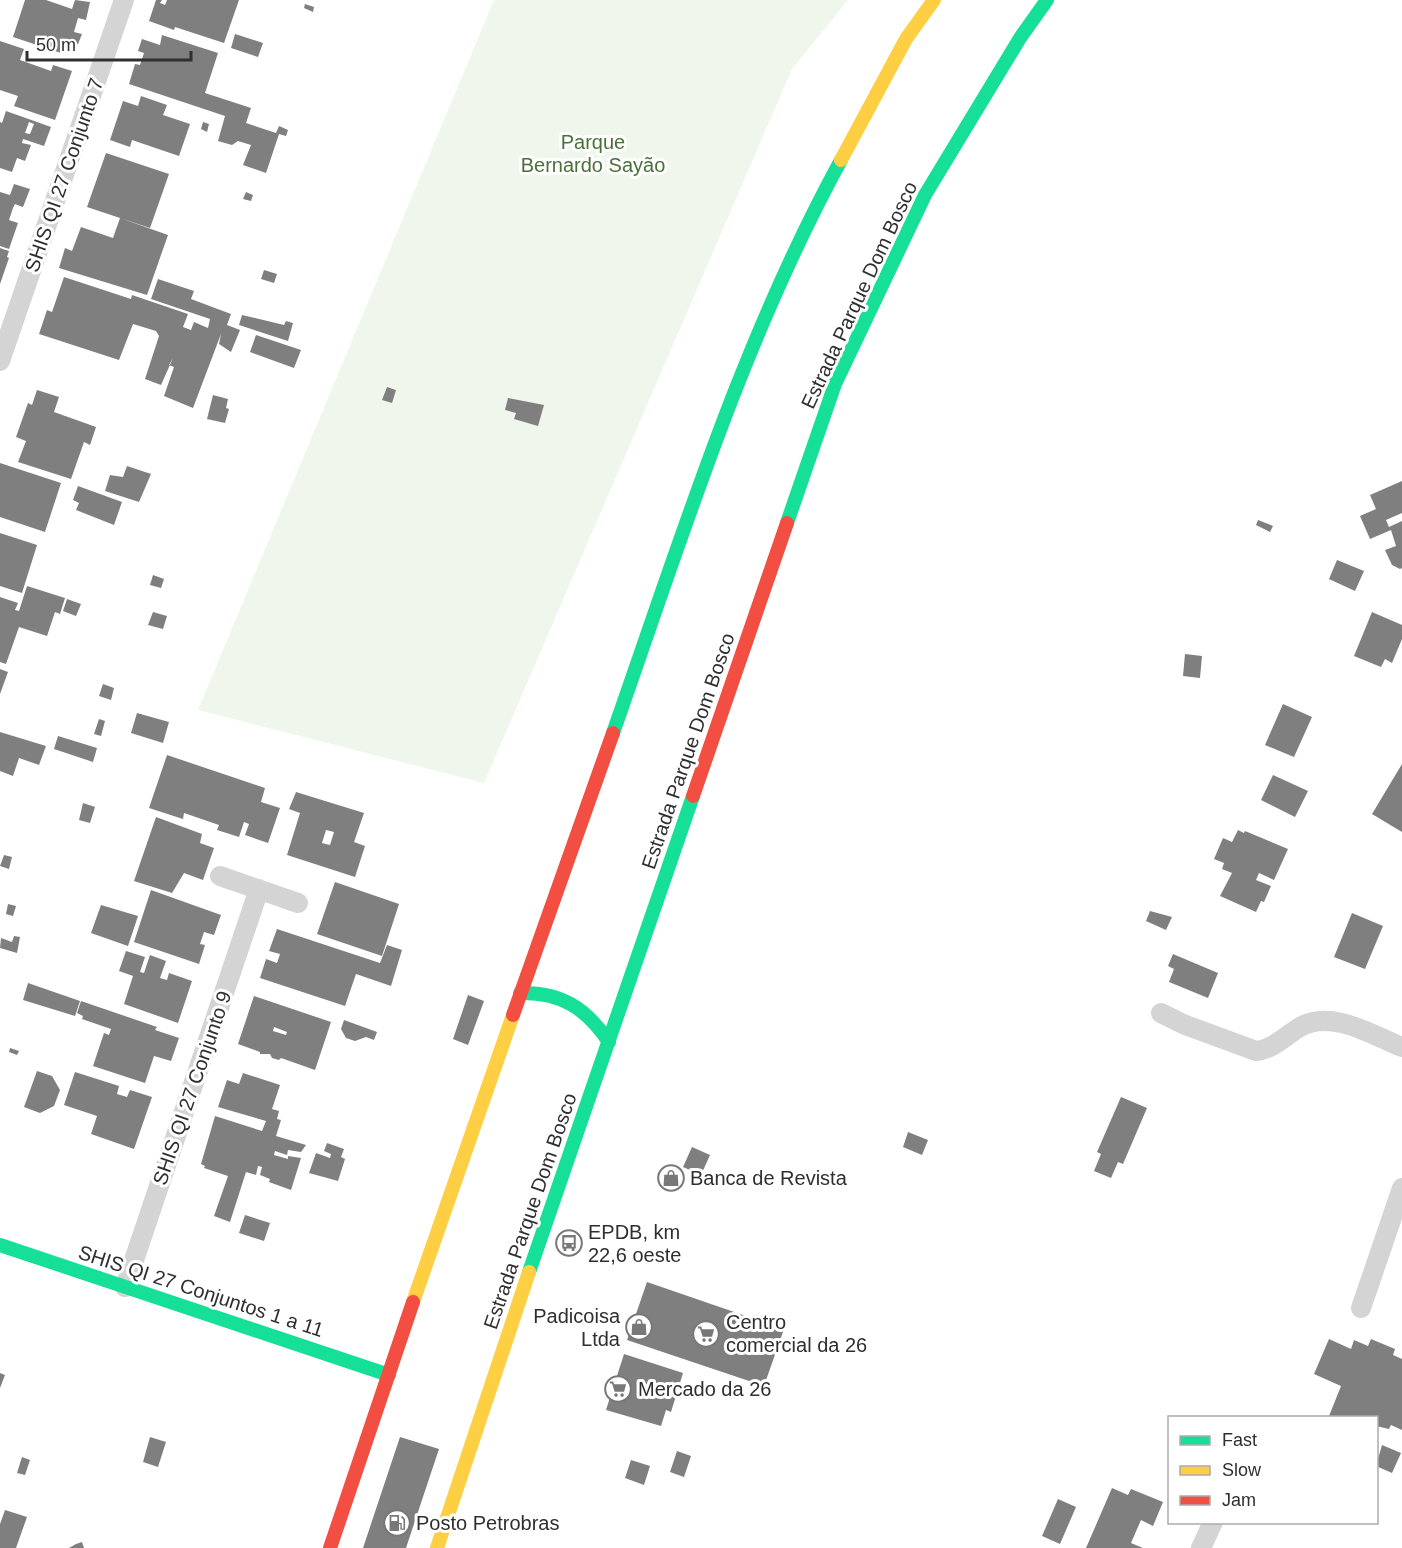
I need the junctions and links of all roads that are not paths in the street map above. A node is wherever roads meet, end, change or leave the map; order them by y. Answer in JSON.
{"nodes":[{"id":1,"x":124,"y":0,"type":"edge"},
{"id":2,"x":934,"y":0,"type":"edge"},
{"id":3,"x":1047,"y":0,"type":"edge"},
{"id":4,"x":1,"y":353,"type":"edge"},
{"id":5,"x":220,"y":876,"type":"dead end"},
{"id":6,"x":259,"y":890,"type":"junction"},
{"id":7,"x":298,"y":903,"type":"dead end"},
{"id":8,"x":520,"y":993,"type":"junction"},
{"id":9,"x":1161,"y":1013,"type":"dead end"},
{"id":10,"x":609,"y":1042,"type":"junction"},
{"id":11,"x":1402,"y":1047,"type":"edge"},
{"id":12,"x":1402,"y":1188,"type":"edge"},
{"id":13,"x":0,"y":1245,"type":"edge"},
{"id":14,"x":125,"y":1287,"type":"junction"},
{"id":15,"x":1361,"y":1308,"type":"dead end"},
{"id":16,"x":389,"y":1375,"type":"junction"},
{"id":17,"x":1212,"y":1524,"type":"edge"},
{"id":18,"x":330,"y":1548,"type":"edge"},
{"id":19,"x":437,"y":1548,"type":"edge"},
{"id":20,"x":1201,"y":1548,"type":"edge"}],
"edges":[{"from":1,"to":4,"type":"street","name":"SHIS QI 27 Conjunto 7"},
{"from":2,"to":8,"type":"main road"},
{"from":3,"to":10,"type":"main road","name":"Estrada Parque Dom Bosco"},
{"from":5,"to":6,"type":"street"},
{"from":6,"to":7,"type":"street"},
{"from":6,"to":14,"type":"street","name":"SHIS QI 27 Conjunto 9"},
{"from":8,"to":10,"type":"main road"},
{"from":8,"to":16,"type":"main road"},
{"from":9,"to":11,"type":"street"},
{"from":10,"to":19,"type":"main road","name":"Estrada Parque Dom Bosco"},
{"from":12,"to":15,"type":"street"},
{"from":13,"to":14,"type":"main road","name":"SHIS QI 27 Conjuntos 1 a 11"},
{"from":14,"to":16,"type":"main road","name":"SHIS QI 27 Conjuntos 1 a 11"},
{"from":16,"to":18,"type":"main road"},
{"from":17,"to":20,"type":"street"}]}
